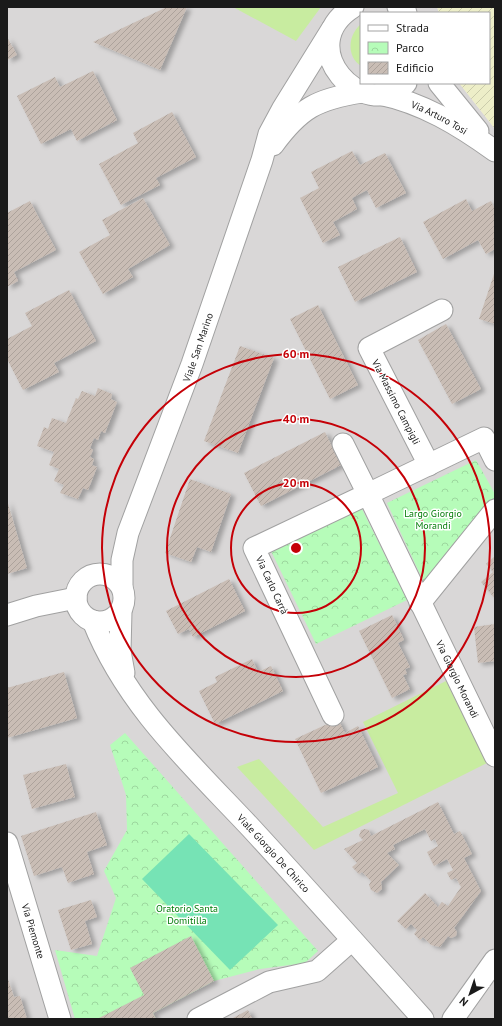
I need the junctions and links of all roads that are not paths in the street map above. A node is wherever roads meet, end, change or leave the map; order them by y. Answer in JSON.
{"nodes":[{"id":1,"x":349,"y":9,"type":"edge"},
{"id":2,"x":332,"y":29,"type":"junction"},
{"id":3,"x":404,"y":84,"type":"edge"},
{"id":4,"x":440,"y":84,"type":"edge"},
{"id":5,"x":370,"y":93,"type":"junction"},
{"id":6,"x":262,"y":160,"type":"junction"},
{"id":7,"x":442,"y":310,"type":"dead end"},
{"id":8,"x":343,"y":444,"type":"dead end"},
{"id":9,"x":495,"y":460,"type":"edge"},
{"id":10,"x":429,"y":465,"type":"junction"},
{"id":11,"x":368,"y":494,"type":"junction"},
{"id":12,"x":495,"y":510,"type":"edge"},
{"id":13,"x":128,"y":533,"type":"junction"},
{"id":14,"x":94,"y":574,"type":"junction"},
{"id":15,"x":122,"y":587,"type":"junction"},
{"id":16,"x":76,"y":598,"type":"junction"},
{"id":17,"x":420,"y":603,"type":"junction"},
{"id":18,"x":121,"y":611,"type":"junction"},
{"id":19,"x":7,"y":615,"type":"edge"},
{"id":20,"x":92,"y":621,"type":"junction"},
{"id":21,"x":127,"y":686,"type":"junction"},
{"id":22,"x":333,"y":715,"type":"dead end"},
{"id":23,"x":495,"y":756,"type":"edge"},
{"id":24,"x":7,"y":842,"type":"edge"},
{"id":25,"x":352,"y":940,"type":"junction"},
{"id":26,"x":495,"y":960,"type":"edge"},
{"id":27,"x":60,"y":1019,"type":"edge"},
{"id":28,"x":198,"y":1019,"type":"edge"},
{"id":29,"x":423,"y":1019,"type":"edge"},
{"id":30,"x":453,"y":1019,"type":"edge"}],
"edges":[{"from":1,"to":2,"type":"street","name":"Viale San Marino"},
{"from":2,"to":5,"type":"street"},
{"from":2,"to":6,"type":"street","name":"Viale San Marino"},
{"from":3,"to":5,"type":"street","name":"Viale San Marino"},
{"from":4,"to":5,"type":"street","name":"Via Arturo Tosi"},
{"from":5,"to":6,"type":"street","name":"Viale San Marino"},
{"from":6,"to":13,"type":"street","name":"Viale San Marino"},
{"from":7,"to":10,"type":"street","name":"Via Massimo Campigli"},
{"from":8,"to":11,"type":"street"},
{"from":9,"to":10,"type":"street"},
{"from":10,"to":11,"type":"street"},
{"from":11,"to":17,"type":"street"},
{"from":11,"to":22,"type":"street","name":"Via Carlo Carrà"},
{"from":12,"to":17,"type":"street"},
{"from":13,"to":14,"type":"street","name":"Viale San Marino"},
{"from":13,"to":15,"type":"street","name":"Viale San Marino"},
{"from":14,"to":15,"type":"street"},
{"from":14,"to":16,"type":"street"},
{"from":15,"to":18,"type":"street"},
{"from":16,"to":19,"type":"street"},
{"from":16,"to":20,"type":"street"},
{"from":17,"to":23,"type":"street","name":"Via Giorgio Morandi"},
{"from":18,"to":20,"type":"street"},
{"from":18,"to":21,"type":"street","name":"Viale Giorgio De Chirico"},
{"from":20,"to":21,"type":"street","name":"Viale Giorgio De Chirico"},
{"from":21,"to":25,"type":"street","name":"Viale Giorgio De Chirico"},
{"from":24,"to":27,"type":"street","name":"Via Piemonte"},
{"from":25,"to":28,"type":"street"},
{"from":25,"to":29,"type":"street","name":"Viale Giorgio De Chirico"},
{"from":26,"to":30,"type":"street"}]}
